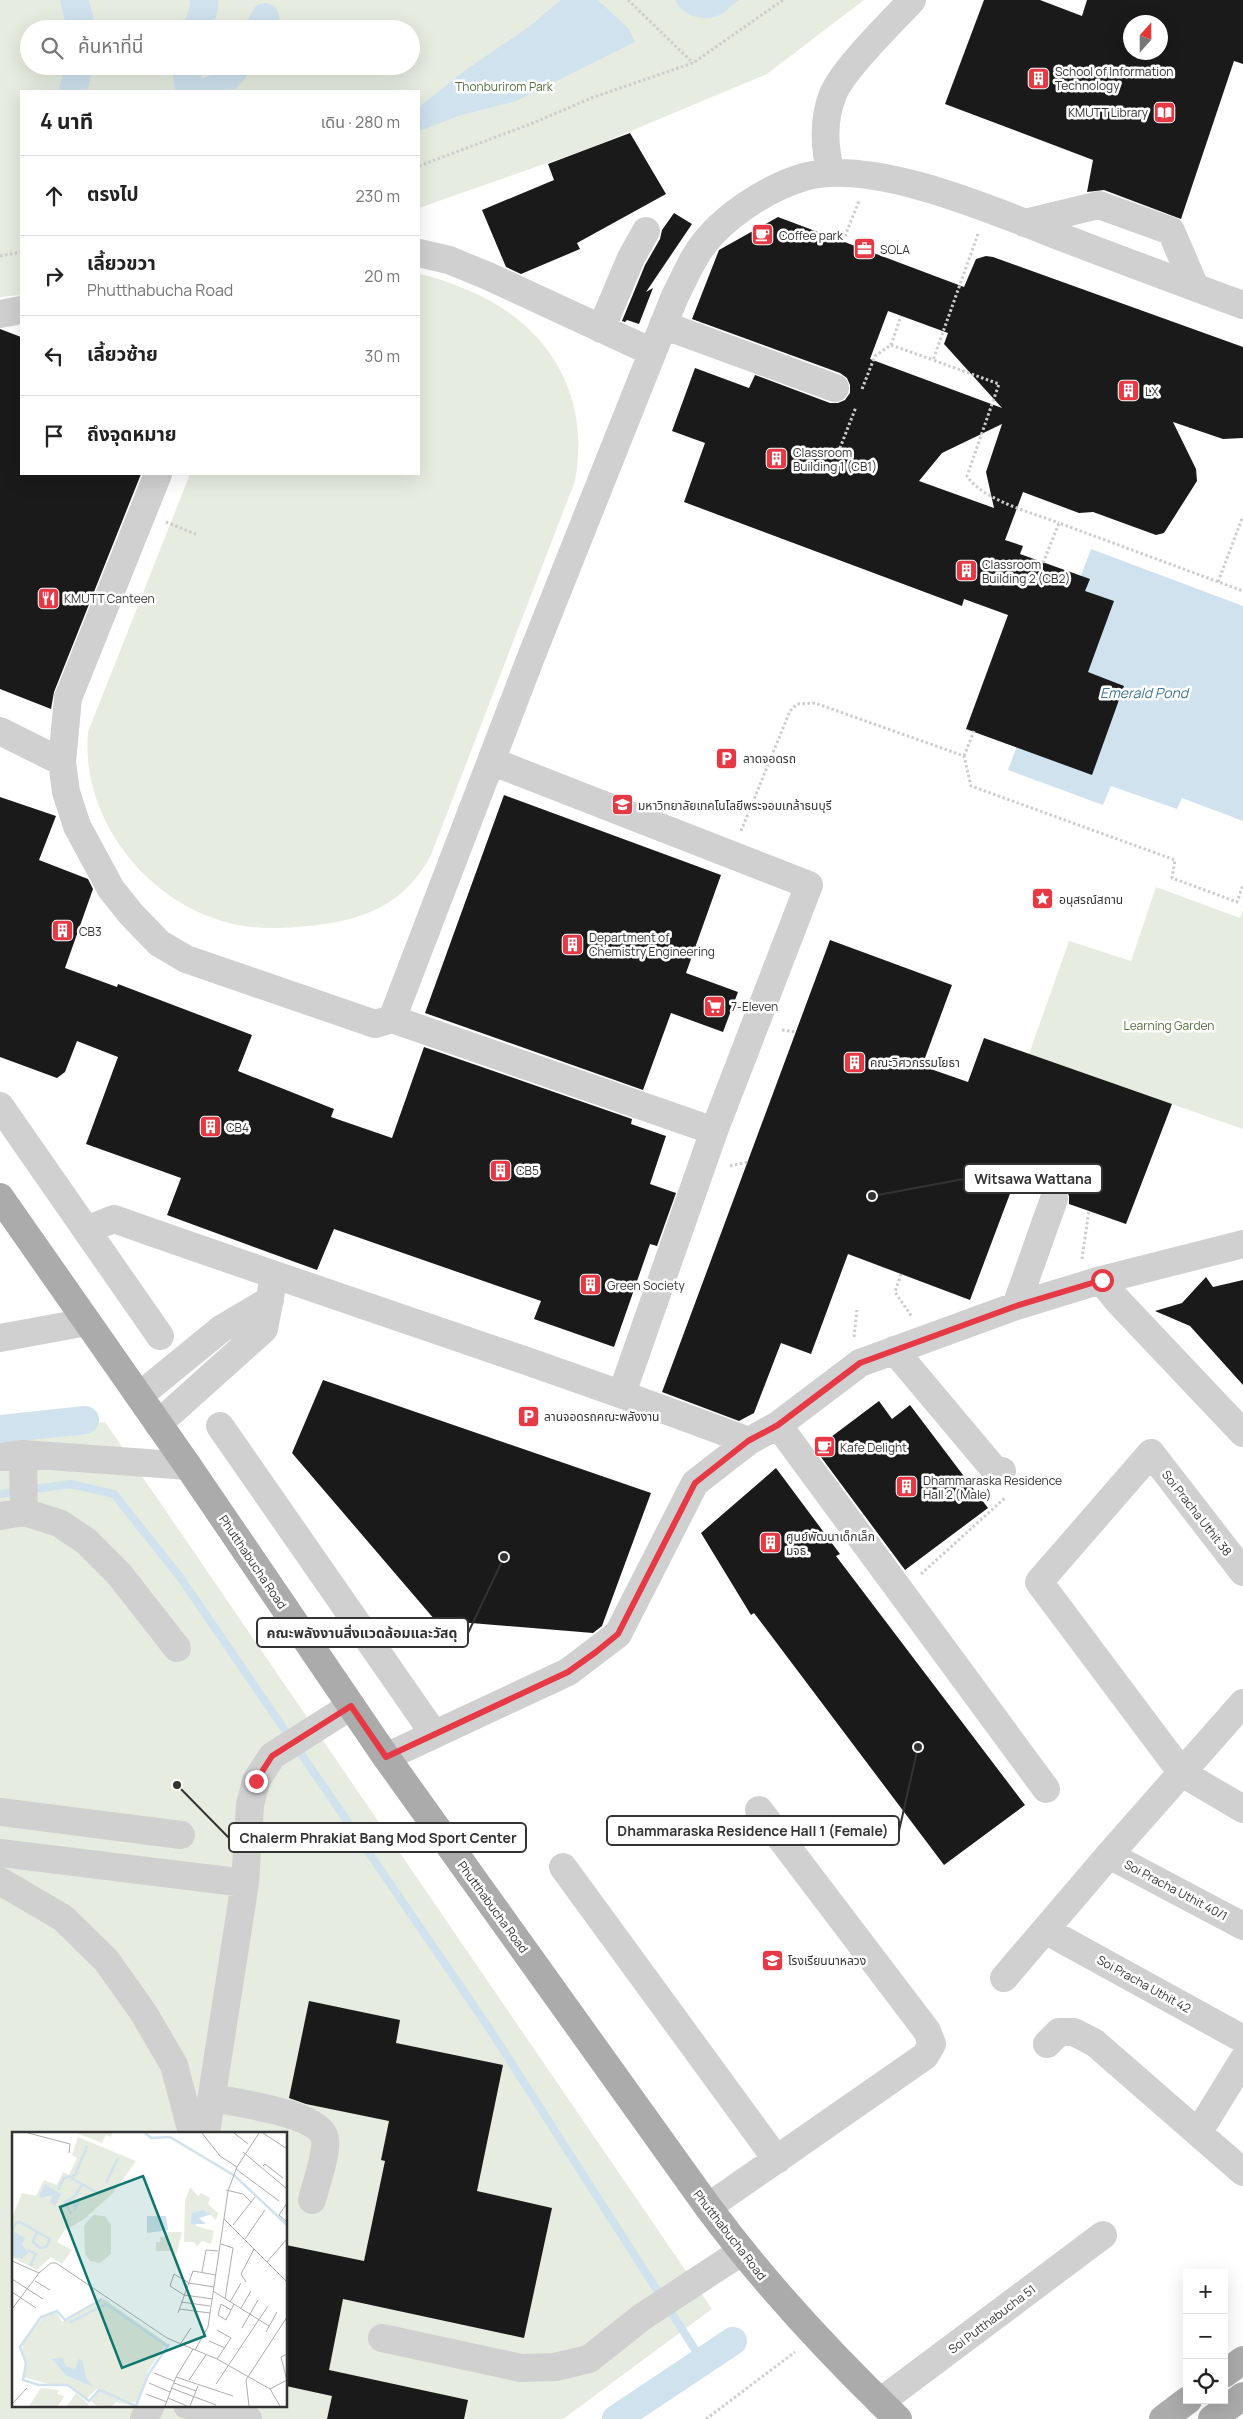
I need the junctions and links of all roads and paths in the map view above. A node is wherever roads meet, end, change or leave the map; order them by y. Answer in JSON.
{"nodes":[{"id":1,"x":628,"y":0,"type":"edge"},
{"id":2,"x":783,"y":0,"type":"edge"},
{"id":3,"x":912,"y":0,"type":"edge"},
{"id":4,"x":692,"y":63,"type":"junction"},
{"id":5,"x":420,"y":166,"type":"edge"},
{"id":6,"x":831,"y":173,"type":"junction"},
{"id":7,"x":869,"y":174,"type":"junction"},
{"id":8,"x":987,"y":210,"type":"junction"},
{"id":9,"x":1024,"y":223,"type":"junction"},
{"id":10,"x":646,"y":230,"type":"dead end"},
{"id":11,"x":843,"y":241,"type":"dead end"},
{"id":12,"x":20,"y":252,"type":"edge"},
{"id":13,"x":420,"y":253,"type":"edge"},
{"id":14,"x":0,"y":256,"type":"edge"},
{"id":15,"x":1195,"y":288,"type":"junction"},
{"id":16,"x":1243,"y":305,"type":"edge"},
{"id":17,"x":20,"y":310,"type":"edge"},
{"id":18,"x":0,"y":314,"type":"edge"},
{"id":19,"x":901,"y":316,"type":"dead end"},
{"id":20,"x":663,"y":325,"type":"junction"},
{"id":21,"x":601,"y":329,"type":"junction"},
{"id":22,"x":891,"y":345,"type":"junction"},
{"id":23,"x":652,"y":352,"type":"junction"},
{"id":24,"x":933,"y":360,"type":"junction"},
{"id":25,"x":862,"y":391,"type":"dead end"},
{"id":26,"x":846,"y":394,"type":"joint"},
{"id":27,"x":838,"y":453,"type":"dead end"},
{"id":28,"x":158,"y":475,"type":"edge"},
{"id":29,"x":144,"y":512,"type":"junction"},
{"id":30,"x":1243,"y":516,"type":"edge"},
{"id":31,"x":1059,"y":523,"type":"junction"},
{"id":32,"x":198,"y":535,"type":"dead end"},
{"id":33,"x":1043,"y":563,"type":"dead end"},
{"id":34,"x":1218,"y":582,"type":"junction"},
{"id":35,"x":1243,"y":591,"type":"edge"},
{"id":36,"x":0,"y":731,"type":"edge"},
{"id":37,"x":974,"y":732,"type":"dead end"},
{"id":38,"x":964,"y":756,"type":"junction"},
{"id":39,"x":491,"y":761,"type":"junction"},
{"id":40,"x":62,"y":762,"type":"junction"},
{"id":41,"x":732,"y":855,"type":"junction"},
{"id":42,"x":1243,"y":885,"type":"edge"},
{"id":43,"x":392,"y":1019,"type":"junction"},
{"id":44,"x":0,"y":1106,"type":"edge"},
{"id":45,"x":714,"y":1131,"type":"junction"},
{"id":46,"x":0,"y":1198,"type":"edge"},
{"id":47,"x":1054,"y":1199,"type":"dead end"},
{"id":48,"x":1089,"y":1210,"type":"dead end"},
{"id":49,"x":86,"y":1230,"type":"junction"},
{"id":50,"x":1243,"y":1244,"type":"edge"},
{"id":51,"x":901,"y":1274,"type":"dead end"},
{"id":52,"x":1090,"y":1283,"type":"junction"},
{"id":53,"x":272,"y":1288,"type":"junction"},
{"id":54,"x":1016,"y":1306,"type":"junction"},
{"id":55,"x":87,"y":1322,"type":"junction"},
{"id":56,"x":160,"y":1336,"type":"dead end"},
{"id":57,"x":0,"y":1338,"type":"edge"},
{"id":58,"x":926,"y":1339,"type":"junction"},
{"id":59,"x":894,"y":1350,"type":"junction"},
{"id":60,"x":622,"y":1393,"type":"junction"},
{"id":61,"x":139,"y":1396,"type":"junction"},
{"id":62,"x":158,"y":1424,"type":"junction"},
{"id":63,"x":778,"y":1425,"type":"junction"},
{"id":64,"x":220,"y":1426,"type":"dead end"},
{"id":65,"x":1243,"y":1433,"type":"edge"},
{"id":66,"x":748,"y":1441,"type":"junction"},
{"id":67,"x":188,"y":1466,"type":"junction"},
{"id":68,"x":1002,"y":1472,"type":"joint"},
{"id":69,"x":16,"y":1485,"type":"edge"},
{"id":70,"x":1243,"y":1572,"type":"edge"},
{"id":71,"x":900,"y":1592,"type":"junction"},
{"id":72,"x":177,"y":1648,"type":"dead end"},
{"id":73,"x":1243,"y":1704,"type":"edge"},
{"id":74,"x":351,"y":1706,"type":"junction"},
{"id":75,"x":434,"y":1734,"type":"junction"},
{"id":76,"x":386,"y":1757,"type":"junction"},
{"id":77,"x":1182,"y":1773,"type":"junction"},
{"id":78,"x":1046,"y":1789,"type":"dead end"},
{"id":79,"x":1243,"y":1809,"type":"edge"},
{"id":80,"x":759,"y":1810,"type":"dead end"},
{"id":81,"x":0,"y":1812,"type":"edge"},
{"id":82,"x":182,"y":1835,"type":"dead end"},
{"id":83,"x":0,"y":1853,"type":"edge"},
{"id":84,"x":1109,"y":1855,"type":"junction"},
{"id":85,"x":563,"y":1867,"type":"dead end"},
{"id":86,"x":0,"y":1881,"type":"edge"},
{"id":87,"x":245,"y":1883,"type":"junction"},
{"id":88,"x":1243,"y":1926,"type":"edge"},
{"id":89,"x":1045,"y":1930,"type":"junction"},
{"id":90,"x":1004,"y":1978,"type":"dead end"},
{"id":91,"x":1243,"y":2039,"type":"edge"},
{"id":92,"x":1047,"y":2044,"type":"dead end"},
{"id":93,"x":1243,"y":2060,"type":"edge"},
{"id":94,"x":212,"y":2098,"type":"junction"},
{"id":95,"x":192,"y":2132,"type":"edge"},
{"id":96,"x":206,"y":2132,"type":"edge"},
{"id":97,"x":1198,"y":2133,"type":"junction"},
{"id":98,"x":777,"y":2160,"type":"junction"},
{"id":99,"x":1243,"y":2172,"type":"edge"},
{"id":100,"x":312,"y":2200,"type":"dead end"},
{"id":101,"x":708,"y":2208,"type":"junction"},
{"id":102,"x":1103,"y":2235,"type":"dead end"},
{"id":103,"x":741,"y":2252,"type":"junction"},
{"id":104,"x":816,"y":2337,"type":"junction"},
{"id":105,"x":382,"y":2338,"type":"dead end"},
{"id":106,"x":1243,"y":2360,"type":"edge"},
{"id":107,"x":1228,"y":2371,"type":"edge"},
{"id":108,"x":1243,"y":2396,"type":"edge"},
{"id":109,"x":1183,"y":2404,"type":"edge"},
{"id":110,"x":150,"y":2406,"type":"edge"},
{"id":111,"x":191,"y":2406,"type":"edge"},
{"id":112,"x":889,"y":2410,"type":"edge"},
{"id":113,"x":144,"y":2419,"type":"edge"},
{"id":114,"x":248,"y":2419,"type":"edge"},
{"id":115,"x":706,"y":2419,"type":"edge"},
{"id":116,"x":1163,"y":2419,"type":"edge"},
{"id":117,"x":1212,"y":2419,"type":"edge"}],
"edges":[{"from":1,"to":4,"type":"path"},
{"from":2,"to":4,"type":"path"},
{"from":3,"to":6,"type":"street"},
{"from":4,"to":5,"type":"path"},
{"from":6,"to":7,"type":"street"},
{"from":6,"to":20,"type":"street"},
{"from":7,"to":8,"type":"street"},
{"from":7,"to":11,"type":"path"},
{"from":8,"to":9,"type":"street"},
{"from":8,"to":24,"type":"path"},
{"from":9,"to":15,"type":"street"},
{"from":9,"to":15,"type":"street"},
{"from":10,"to":21,"type":"street"},
{"from":12,"to":14,"type":"path"},
{"from":13,"to":21,"type":"street"},
{"from":15,"to":16,"type":"street"},
{"from":17,"to":18,"type":"street"},
{"from":19,"to":22,"type":"path"},
{"from":20,"to":23,"type":"street"},
{"from":20,"to":26,"type":"street"},
{"from":21,"to":23,"type":"street"},
{"from":22,"to":24,"type":"path"},
{"from":22,"to":25,"type":"path"},
{"from":23,"to":39,"type":"street"},
{"from":24,"to":31,"type":"path"},
{"from":26,"to":27,"type":"path"},
{"from":28,"to":29,"type":"street"},
{"from":29,"to":32,"type":"path"},
{"from":29,"to":40,"type":"street"},
{"from":30,"to":34,"type":"path"},
{"from":31,"to":33,"type":"path"},
{"from":31,"to":34,"type":"path"},
{"from":34,"to":35,"type":"path"},
{"from":36,"to":40,"type":"street"},
{"from":37,"to":38,"type":"path"},
{"from":38,"to":41,"type":"path"},
{"from":38,"to":42,"type":"path"},
{"from":39,"to":41,"type":"street"},
{"from":39,"to":43,"type":"street"},
{"from":40,"to":43,"type":"street"},
{"from":41,"to":45,"type":"street"},
{"from":43,"to":45,"type":"street"},
{"from":44,"to":49,"type":"street"},
{"from":45,"to":60,"type":"street"},
{"from":46,"to":55,"type":"main road","name":"Phutthabucha Road"},
{"from":47,"to":54,"type":"street"},
{"from":48,"to":52,"type":"path"},
{"from":49,"to":53,"type":"street"},
{"from":49,"to":56,"type":"street"},
{"from":50,"to":52,"type":"street"},
{"from":51,"to":58,"type":"path"},
{"from":52,"to":54,"type":"street"},
{"from":52,"to":65,"type":"street"},
{"from":53,"to":60,"type":"street"},
{"from":53,"to":61,"type":"street"},
{"from":53,"to":62,"type":"street"},
{"from":54,"to":58,"type":"street"},
{"from":55,"to":57,"type":"street"},
{"from":55,"to":61,"type":"main road","name":"Phutthabucha Road"},
{"from":58,"to":59,"type":"street"},
{"from":59,"to":63,"type":"street"},
{"from":59,"to":68,"type":"street"},
{"from":60,"to":66,"type":"street"},
{"from":61,"to":62,"type":"main road","name":"Phutthabucha Road"},
{"from":62,"to":67,"type":"main road","name":"Phutthabucha Road"},
{"from":63,"to":66,"type":"street"},
{"from":63,"to":71,"type":"street"},
{"from":64,"to":75,"type":"street"},
{"from":66,"to":75,"type":"street"},
{"from":67,"to":69,"type":"street"},
{"from":67,"to":74,"type":"main road","name":"Phutthabucha Road"},
{"from":68,"to":71,"type":"path"},
{"from":69,"to":72,"type":"street"},
{"from":70,"to":77,"type":"street","name":"Soi Pracha Uthit 38"},
{"from":71,"to":78,"type":"street"},
{"from":73,"to":77,"type":"street"},
{"from":74,"to":76,"type":"main road","name":"Phutthabucha Road"},
{"from":74,"to":87,"type":"street"},
{"from":75,"to":76,"type":"street"},
{"from":76,"to":101,"type":"main road","name":"Phutthabucha Road"},
{"from":77,"to":79,"type":"street"},
{"from":77,"to":84,"type":"street"},
{"from":80,"to":98,"type":"street"},
{"from":81,"to":82,"type":"street"},
{"from":83,"to":87,"type":"street"},
{"from":84,"to":88,"type":"street","name":"Soi Pracha Uthit 40/1"},
{"from":84,"to":89,"type":"street"},
{"from":85,"to":98,"type":"street"},
{"from":86,"to":95,"type":"street"},
{"from":87,"to":94,"type":"street"},
{"from":89,"to":90,"type":"street"},
{"from":89,"to":91,"type":"street","name":"Soi Pracha Uthit 42"},
{"from":92,"to":97,"type":"street"},
{"from":93,"to":97,"type":"street"},
{"from":94,"to":96,"type":"street"},
{"from":94,"to":100,"type":"street"},
{"from":97,"to":99,"type":"street"},
{"from":98,"to":101,"type":"street"},
{"from":101,"to":103,"type":"main road","name":"Phutthabucha Road"},
{"from":102,"to":112,"type":"street","name":"Soi Putthabucha 51"},
{"from":103,"to":104,"type":"main road","name":"Phutthabucha Road"},
{"from":103,"to":105,"type":"street"},
{"from":104,"to":112,"type":"main road","name":"Phutthabucha Road"},
{"from":104,"to":115,"type":"path"},
{"from":106,"to":107,"type":"main road"},
{"from":108,"to":117,"type":"main road"},
{"from":109,"to":116,"type":"main road"},
{"from":110,"to":113,"type":"street"},
{"from":111,"to":114,"type":"street"}]}
